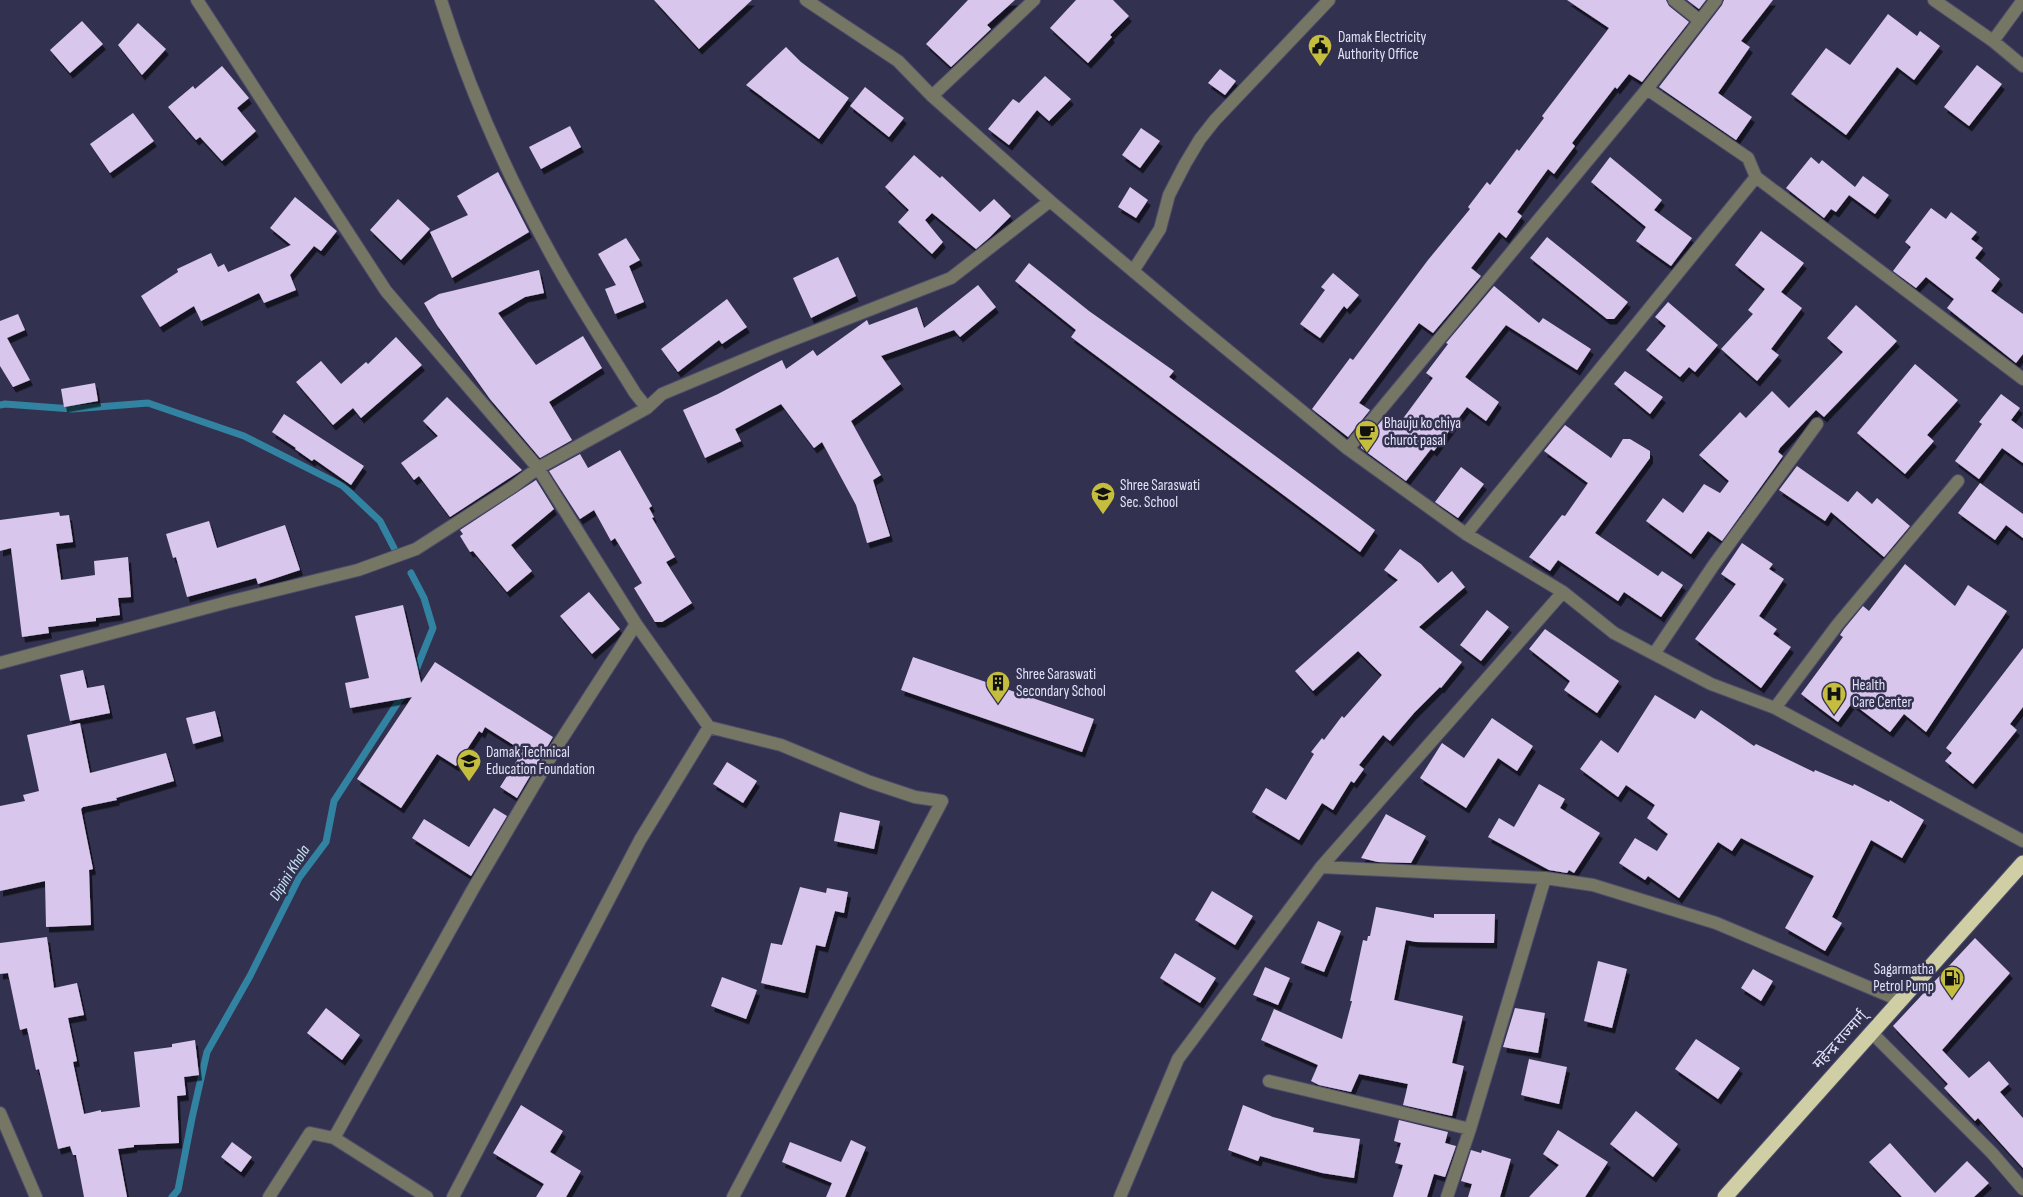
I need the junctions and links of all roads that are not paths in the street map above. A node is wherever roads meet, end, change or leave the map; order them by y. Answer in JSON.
{"nodes":[{"id":1,"x":198,"y":0,"type":"edge"},
{"id":2,"x":441,"y":0,"type":"edge"},
{"id":3,"x":807,"y":0,"type":"edge"},
{"id":4,"x":1034,"y":0,"type":"edge"},
{"id":5,"x":1329,"y":0,"type":"edge"},
{"id":6,"x":1674,"y":0,"type":"edge"},
{"id":7,"x":1716,"y":0,"type":"edge"},
{"id":8,"x":1934,"y":0,"type":"edge"},
{"id":9,"x":2022,"y":0,"type":"edge"},
{"id":10,"x":1699,"y":20,"type":"junction"},
{"id":11,"x":1992,"y":41,"type":"junction"},
{"id":12,"x":2023,"y":66,"type":"edge"},
{"id":13,"x":1647,"y":89,"type":"junction"},
{"id":14,"x":932,"y":96,"type":"junction"},
{"id":15,"x":1756,"y":177,"type":"junction"},
{"id":16,"x":1050,"y":201,"type":"junction"},
{"id":17,"x":1133,"y":271,"type":"junction"},
{"id":18,"x":2023,"y":379,"type":"edge"},
{"id":19,"x":647,"y":408,"type":"junction"},
{"id":20,"x":1817,"y":424,"type":"dead end"},
{"id":21,"x":1348,"y":450,"type":"junction"},
{"id":22,"x":538,"y":468,"type":"junction"},
{"id":23,"x":1958,"y":481,"type":"dead end"},
{"id":24,"x":1466,"y":534,"type":"junction"},
{"id":25,"x":1563,"y":592,"type":"junction"},
{"id":26,"x":636,"y":624,"type":"junction"},
{"id":27,"x":1654,"y":654,"type":"junction"},
{"id":28,"x":0,"y":663,"type":"edge"},
{"id":29,"x":1775,"y":708,"type":"junction"},
{"id":30,"x":709,"y":727,"type":"junction"},
{"id":31,"x":2023,"y":842,"type":"edge"},
{"id":32,"x":2023,"y":863,"type":"edge"},
{"id":33,"x":1321,"y":867,"type":"junction"},
{"id":34,"x":1545,"y":878,"type":"junction"},
{"id":35,"x":1900,"y":1000,"type":"junction"},
{"id":36,"x":1871,"y":1032,"type":"junction"},
{"id":37,"x":1269,"y":1081,"type":"dead end"},
{"id":38,"x":0,"y":1113,"type":"edge"},
{"id":39,"x":1470,"y":1129,"type":"junction"},
{"id":40,"x":334,"y":1138,"type":"junction"},
{"id":41,"x":2023,"y":1189,"type":"edge"},
{"id":42,"x":36,"y":1197,"type":"edge"},
{"id":43,"x":269,"y":1197,"type":"edge"},
{"id":44,"x":427,"y":1197,"type":"edge"},
{"id":45,"x":453,"y":1197,"type":"edge"},
{"id":46,"x":733,"y":1197,"type":"edge"},
{"id":47,"x":1120,"y":1197,"type":"edge"},
{"id":48,"x":1447,"y":1197,"type":"edge"},
{"id":49,"x":1725,"y":1197,"type":"edge"}],
"edges":[{"from":1,"to":22,"type":"street"},
{"from":2,"to":19,"type":"street"},
{"from":3,"to":14,"type":"street"},
{"from":4,"to":14,"type":"street"},
{"from":5,"to":17,"type":"street"},
{"from":6,"to":10,"type":"street"},
{"from":7,"to":10,"type":"street"},
{"from":8,"to":11,"type":"street"},
{"from":9,"to":11,"type":"street"},
{"from":10,"to":13,"type":"street"},
{"from":11,"to":12,"type":"street"},
{"from":13,"to":15,"type":"street"},
{"from":13,"to":21,"type":"street"},
{"from":14,"to":16,"type":"street"},
{"from":15,"to":18,"type":"street"},
{"from":15,"to":24,"type":"street"},
{"from":16,"to":17,"type":"street"},
{"from":16,"to":19,"type":"street"},
{"from":17,"to":21,"type":"street"},
{"from":19,"to":22,"type":"street"},
{"from":20,"to":27,"type":"street"},
{"from":21,"to":24,"type":"street"},
{"from":22,"to":26,"type":"street"},
{"from":22,"to":28,"type":"street"},
{"from":23,"to":29,"type":"street"},
{"from":24,"to":25,"type":"street"},
{"from":25,"to":27,"type":"street"},
{"from":25,"to":33,"type":"street"},
{"from":26,"to":30,"type":"street"},
{"from":26,"to":40,"type":"street"},
{"from":27,"to":29,"type":"street"},
{"from":29,"to":31,"type":"street"},
{"from":30,"to":45,"type":"street"},
{"from":30,"to":46,"type":"street"},
{"from":32,"to":35,"type":"highway","name":"महेन्द्र राज्मार्ग्"},
{"from":33,"to":34,"type":"street"},
{"from":33,"to":47,"type":"street"},
{"from":34,"to":35,"type":"street"},
{"from":34,"to":39,"type":"street"},
{"from":35,"to":36,"type":"highway","name":"महेन्द्र राज्मार्ग्"},
{"from":36,"to":41,"type":"street"},
{"from":36,"to":49,"type":"highway","name":"महेन्द्र राज्मार्ग्"},
{"from":37,"to":39,"type":"street"},
{"from":38,"to":42,"type":"street"},
{"from":39,"to":48,"type":"street"},
{"from":40,"to":43,"type":"street"},
{"from":40,"to":44,"type":"street"}]}
